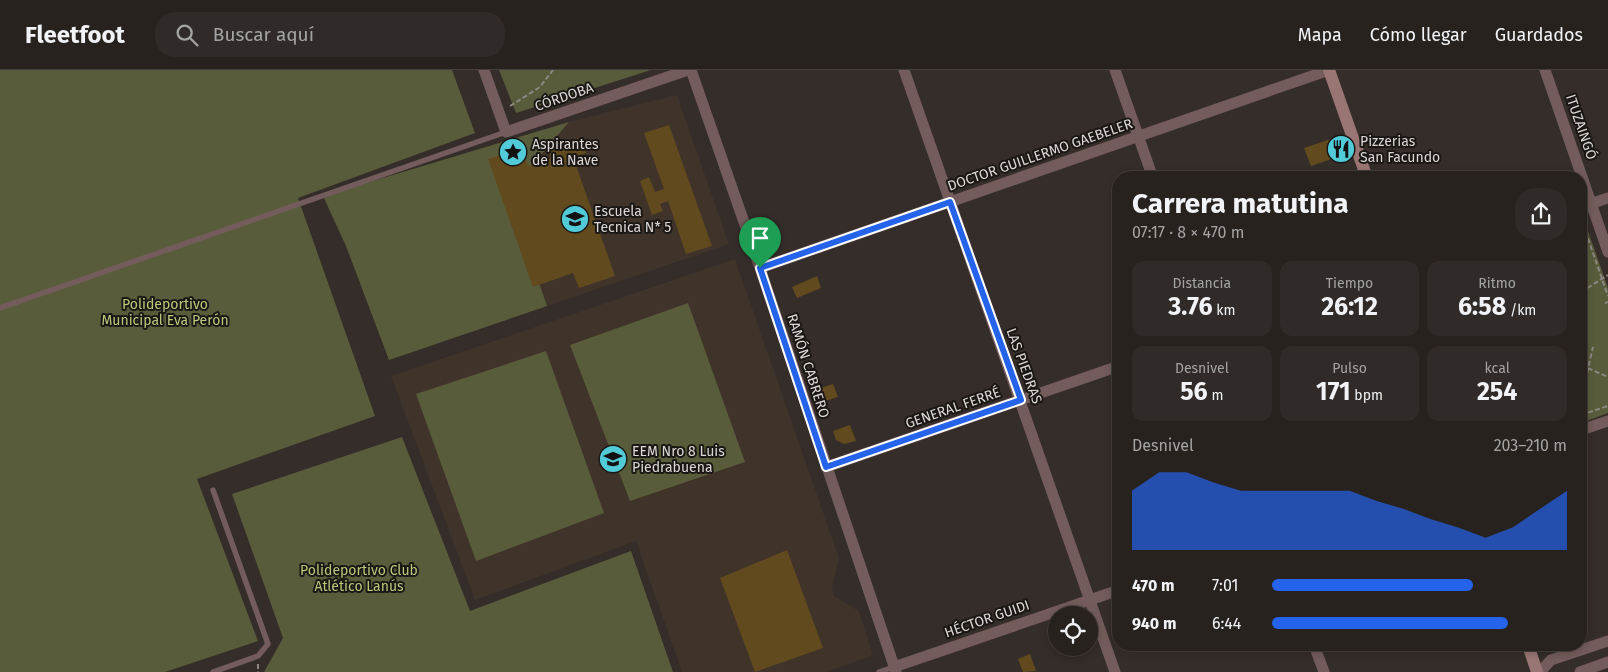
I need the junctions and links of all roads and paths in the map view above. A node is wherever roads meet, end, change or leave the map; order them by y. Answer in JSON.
{"nodes":[{"id":1,"x":484,"y":70,"type":"edge"},
{"id":2,"x":553,"y":70,"type":"edge"},
{"id":3,"x":689,"y":70,"type":"edge"},
{"id":4,"x":904,"y":70,"type":"edge"},
{"id":5,"x":1116,"y":70,"type":"edge"},
{"id":6,"x":1329,"y":70,"type":"edge"},
{"id":7,"x":1545,"y":70,"type":"edge"},
{"id":8,"x":499,"y":112,"type":"junction"},
{"id":9,"x":506,"y":132,"type":"junction"},
{"id":10,"x":1138,"y":136,"type":"junction"},
{"id":11,"x":1150,"y":171,"type":"edge"},
{"id":12,"x":1365,"y":171,"type":"edge"},
{"id":13,"x":1576,"y":171,"type":"edge"},
{"id":14,"x":1608,"y":198,"type":"edge"},
{"id":15,"x":950,"y":202,"type":"junction"},
{"id":16,"x":1587,"y":206,"type":"edge"},
{"id":17,"x":1587,"y":236,"type":"edge"},
{"id":18,"x":1608,"y":252,"type":"edge"},
{"id":19,"x":760,"y":268,"type":"junction"},
{"id":20,"x":1608,"y":275,"type":"edge"},
{"id":21,"x":1602,"y":279,"type":"junction"},
{"id":22,"x":1587,"y":288,"type":"edge"},
{"id":23,"x":1608,"y":296,"type":"edge"},
{"id":24,"x":0,"y":308,"type":"edge"},
{"id":25,"x":1593,"y":346,"type":"dead end"},
{"id":26,"x":1112,"y":368,"type":"edge"},
{"id":27,"x":1589,"y":368,"type":"junction"},
{"id":28,"x":1587,"y":373,"type":"dead end"},
{"id":29,"x":1608,"y":377,"type":"edge"},
{"id":30,"x":1021,"y":400,"type":"junction"},
{"id":31,"x":1608,"y":406,"type":"edge"},
{"id":32,"x":1587,"y":413,"type":"edge"},
{"id":33,"x":1608,"y":421,"type":"edge"},
{"id":34,"x":1587,"y":428,"type":"edge"},
{"id":35,"x":826,"y":467,"type":"junction"},
{"id":36,"x":213,"y":490,"type":"dead end"},
{"id":37,"x":1112,"y":592,"type":"edge"},
{"id":38,"x":1090,"y":600,"type":"junction"},
{"id":39,"x":1608,"y":641,"type":"edge"},
{"id":40,"x":1587,"y":648,"type":"edge"},
{"id":41,"x":1316,"y":651,"type":"edge"},
{"id":42,"x":1530,"y":651,"type":"edge"},
{"id":43,"x":1578,"y":651,"type":"edge"},
{"id":44,"x":1608,"y":662,"type":"edge"},
{"id":45,"x":895,"y":669,"type":"edge"},
{"id":46,"x":213,"y":672,"type":"edge"},
{"id":47,"x":879,"y":672,"type":"edge"},
{"id":48,"x":1114,"y":672,"type":"edge"},
{"id":49,"x":1324,"y":672,"type":"edge"},
{"id":50,"x":1537,"y":672,"type":"edge"},
{"id":51,"x":1540,"y":672,"type":"edge"},
{"id":52,"x":1580,"y":672,"type":"edge"}],
"edges":[{"from":1,"to":8,"type":"street"},
{"from":2,"to":8,"type":"path"},
{"from":3,"to":9,"type":"street","name":"CÓRDOBA"},
{"from":3,"to":19,"type":"street","name":"RAMÓN CABRERO"},
{"from":4,"to":15,"type":"street","name":"LAS PIEDRAS"},
{"from":5,"to":10,"type":"street"},
{"from":6,"to":10,"type":"street","name":"DOCTOR GUILLERMO GAEBELER"},
{"from":6,"to":12,"type":"street"},
{"from":7,"to":13,"type":"street","name":"ITUZAINGÓ"},
{"from":8,"to":9,"type":"street"},
{"from":9,"to":24,"type":"lane"},
{"from":10,"to":11,"type":"street"},
{"from":10,"to":15,"type":"street","name":"DOCTOR GUILLERMO GAEBELER"},
{"from":14,"to":16,"type":"street"},
{"from":15,"to":19,"type":"street","name":"DOCTOR GUILLERMO GAEBELER"},
{"from":15,"to":30,"type":"street","name":"LAS PIEDRAS"},
{"from":16,"to":18,"type":"street","name":"ITUZAINGÓ"},
{"from":17,"to":21,"type":"path"},
{"from":19,"to":35,"type":"street","name":"RAMÓN CABRERO"},
{"from":20,"to":21,"type":"path"},
{"from":21,"to":22,"type":"path"},
{"from":21,"to":23,"type":"path"},
{"from":25,"to":27,"type":"path"},
{"from":26,"to":30,"type":"street","name":"GENERAL FERRÉ"},
{"from":27,"to":28,"type":"path"},
{"from":27,"to":29,"type":"path"},
{"from":30,"to":35,"type":"street","name":"GENERAL FERRÉ"},
{"from":30,"to":38,"type":"street","name":"LAS PIEDRAS"},
{"from":31,"to":32,"type":"path"},
{"from":33,"to":34,"type":"street"},
{"from":35,"to":45,"type":"street","name":"RAMÓN CABRERO"},
{"from":36,"to":46,"type":"lane"},
{"from":37,"to":38,"type":"street","name":"HÉCTOR GUIDI"},
{"from":38,"to":45,"type":"street","name":"HÉCTOR GUIDI"},
{"from":38,"to":48,"type":"street","name":"LAS PIEDRAS"},
{"from":39,"to":40,"type":"street"},
{"from":41,"to":49,"type":"street"},
{"from":42,"to":50,"type":"street"},
{"from":43,"to":51,"type":"street"},
{"from":44,"to":52,"type":"street"},
{"from":45,"to":47,"type":"lane"}]}
